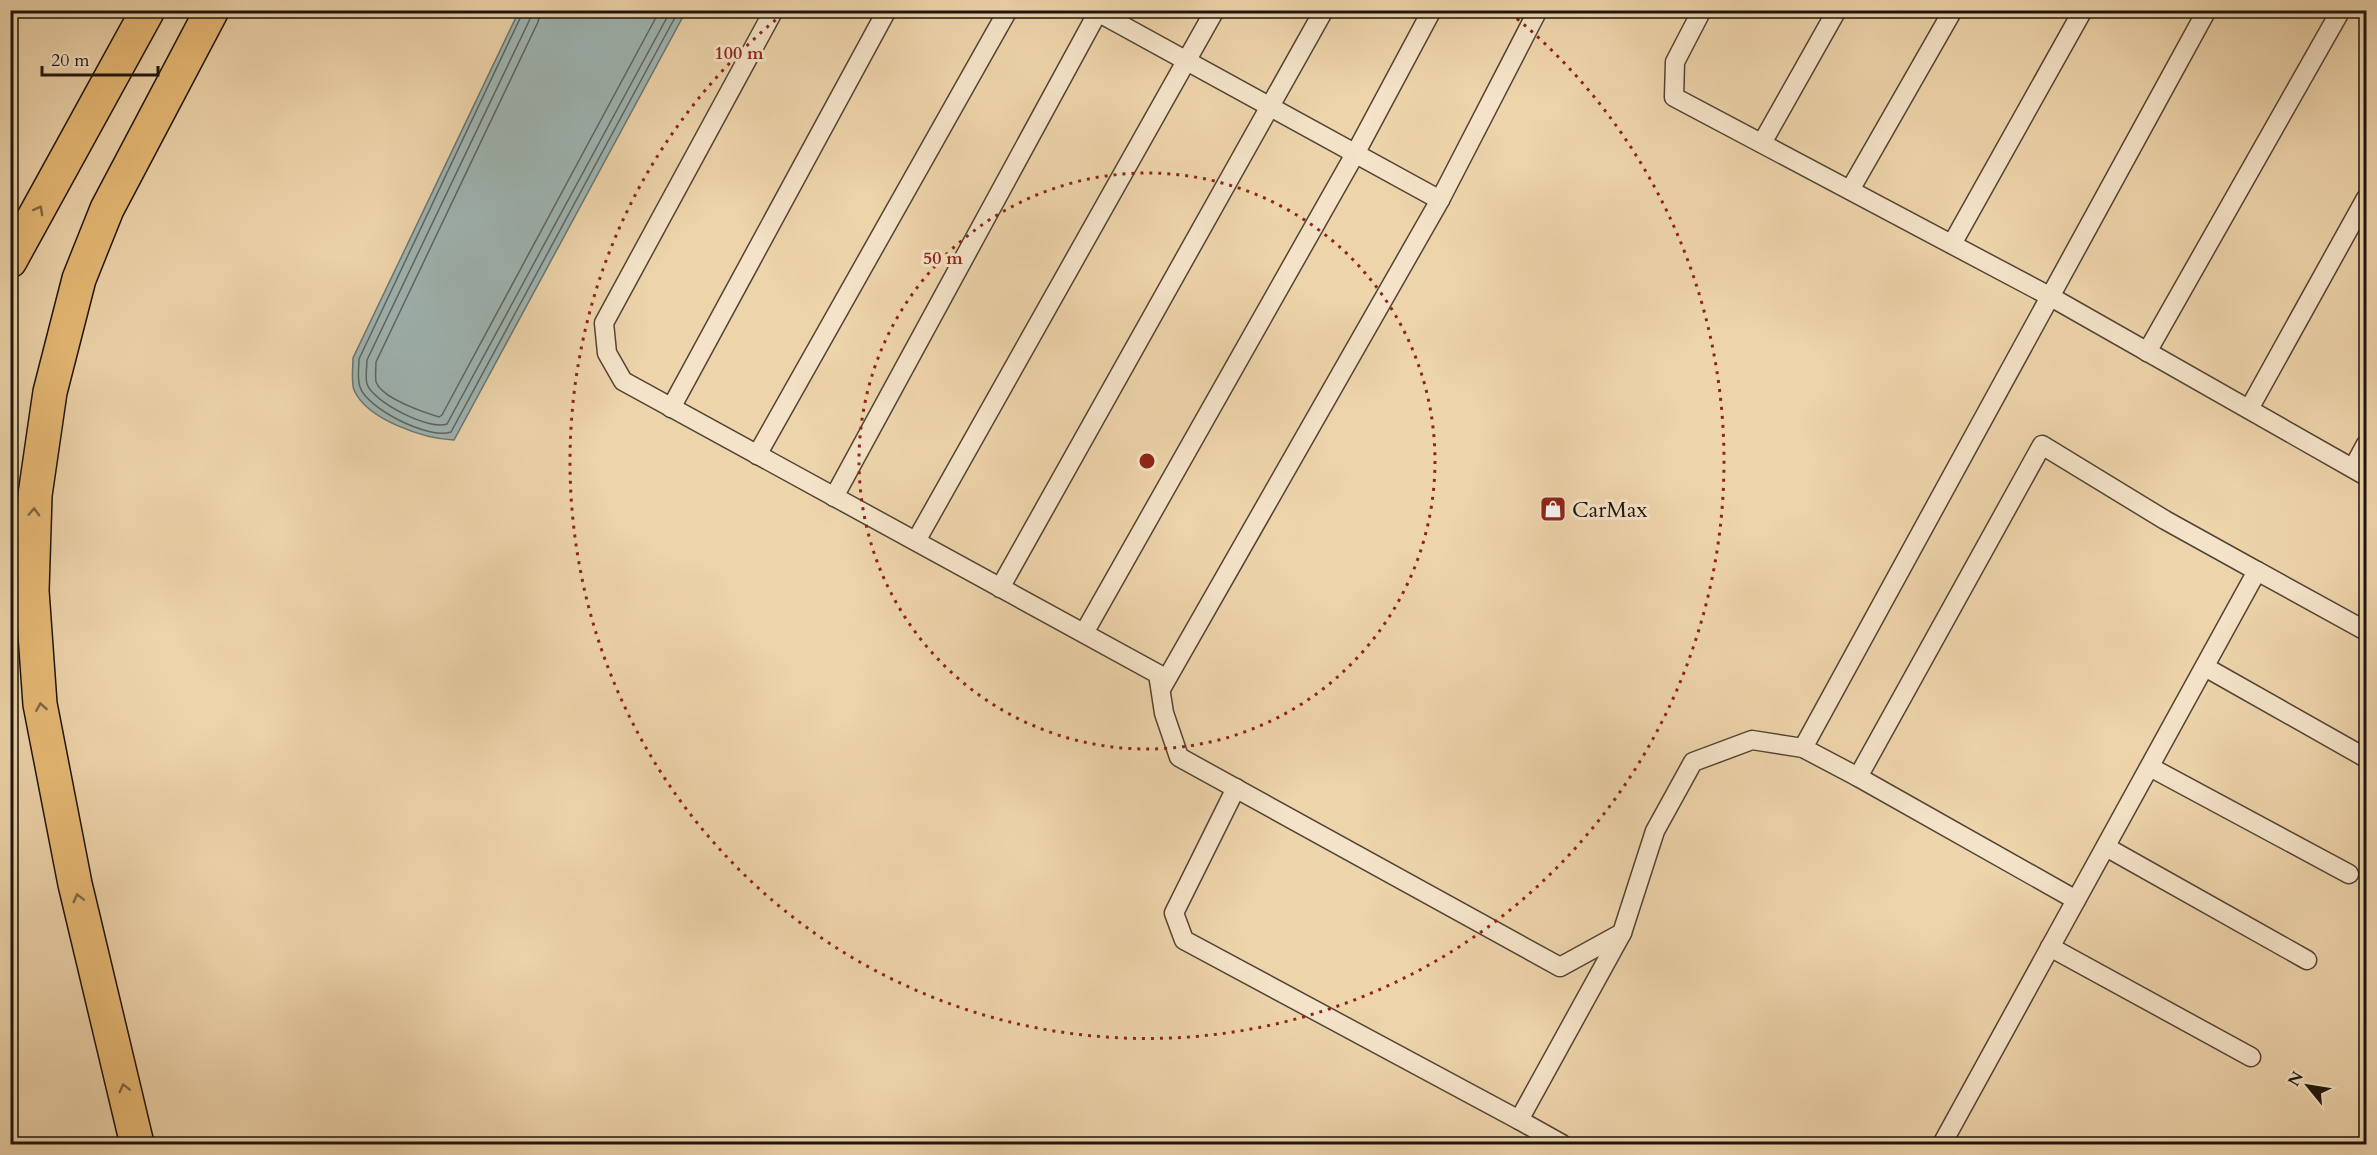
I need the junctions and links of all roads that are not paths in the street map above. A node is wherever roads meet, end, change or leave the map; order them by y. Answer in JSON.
{"nodes":[{"id":1,"x":148,"y":10,"type":"edge"},
{"id":2,"x":212,"y":10,"type":"edge"},
{"id":3,"x":774,"y":10,"type":"edge"},
{"id":4,"x":887,"y":10,"type":"edge"},
{"id":5,"x":1008,"y":10,"type":"edge"},
{"id":6,"x":1215,"y":10,"type":"edge"},
{"id":7,"x":1324,"y":10,"type":"edge"},
{"id":8,"x":1432,"y":10,"type":"edge"},
{"id":9,"x":1538,"y":10,"type":"edge"},
{"id":10,"x":1702,"y":10,"type":"edge"},
{"id":11,"x":1837,"y":10,"type":"edge"},
{"id":12,"x":1953,"y":10,"type":"edge"},
{"id":13,"x":2083,"y":10,"type":"edge"},
{"id":14,"x":2207,"y":10,"type":"edge"},
{"id":15,"x":2341,"y":10,"type":"edge"},
{"id":16,"x":1097,"y":11,"type":"edge"},
{"id":17,"x":1188,"y":62,"type":"junction"},
{"id":18,"x":1271,"y":107,"type":"junction"},
{"id":19,"x":1762,"y":143,"type":"junction"},
{"id":20,"x":1355,"y":153,"type":"junction"},
{"id":21,"x":1850,"y":190,"type":"junction"},
{"id":22,"x":2367,"y":198,"type":"edge"},
{"id":23,"x":1440,"y":200,"type":"junction"},
{"id":24,"x":1952,"y":244,"type":"junction"},
{"id":25,"x":10,"y":261,"type":"edge"},
{"id":26,"x":2050,"y":297,"type":"junction"},
{"id":27,"x":2147,"y":352,"type":"junction"},
{"id":28,"x":671,"y":408,"type":"junction"},
{"id":29,"x":2249,"y":409,"type":"junction"},
{"id":30,"x":2367,"y":444,"type":"edge"},
{"id":31,"x":757,"y":455,"type":"junction"},
{"id":32,"x":2360,"y":472,"type":"edge"},
{"id":33,"x":834,"y":497,"type":"junction"},
{"id":34,"x":916,"y":541,"type":"junction"},
{"id":35,"x":2257,"y":571,"type":"junction"},
{"id":36,"x":1000,"y":588,"type":"junction"},
{"id":37,"x":2367,"y":631,"type":"edge"},
{"id":38,"x":1084,"y":633,"type":"junction"},
{"id":39,"x":2205,"y":667,"type":"junction"},
{"id":40,"x":1161,"y":689,"type":"junction"},
{"id":41,"x":1803,"y":748,"type":"junction"},
{"id":42,"x":2367,"y":758,"type":"edge"},
{"id":43,"x":2150,"y":767,"type":"junction"},
{"id":44,"x":1858,"y":777,"type":"junction"},
{"id":45,"x":1236,"y":788,"type":"junction"},
{"id":46,"x":2106,"y":847,"type":"junction"},
{"id":47,"x":2349,"y":874,"type":"dead end"},
{"id":48,"x":2076,"y":900,"type":"junction"},
{"id":49,"x":1622,"y":933,"type":"junction"},
{"id":50,"x":2050,"y":947,"type":"junction"},
{"id":51,"x":2307,"y":960,"type":"dead end"},
{"id":52,"x":2251,"y":1058,"type":"dead end"},
{"id":53,"x":1519,"y":1120,"type":"junction"},
{"id":54,"x":137,"y":1144,"type":"edge"},
{"id":55,"x":1562,"y":1144,"type":"edge"},
{"id":56,"x":1942,"y":1144,"type":"edge"}],
"edges":[{"from":25,"to":1,"type":"highway","one_way":true},
{"from":54,"to":2,"type":"highway","one_way":true},
{"from":3,"to":28,"type":"lane"},
{"from":4,"to":28,"type":"lane"},
{"from":5,"to":31,"type":"lane"},
{"from":6,"to":17,"type":"lane"},
{"from":7,"to":18,"type":"lane"},
{"from":8,"to":20,"type":"lane"},
{"from":9,"to":23,"type":"lane"},
{"from":10,"to":19,"type":"lane"},
{"from":11,"to":19,"type":"lane"},
{"from":12,"to":21,"type":"lane"},
{"from":13,"to":24,"type":"lane"},
{"from":14,"to":26,"type":"lane"},
{"from":15,"to":27,"type":"lane"},
{"from":16,"to":17,"type":"lane"},
{"from":16,"to":33,"type":"lane"},
{"from":17,"to":18,"type":"lane"},
{"from":17,"to":34,"type":"lane"},
{"from":18,"to":20,"type":"lane"},
{"from":18,"to":36,"type":"lane"},
{"from":19,"to":21,"type":"lane"},
{"from":20,"to":23,"type":"lane"},
{"from":20,"to":38,"type":"lane"},
{"from":21,"to":24,"type":"lane"},
{"from":22,"to":29,"type":"lane"},
{"from":23,"to":40,"type":"lane"},
{"from":24,"to":26,"type":"lane"},
{"from":26,"to":27,"type":"lane"},
{"from":26,"to":41,"type":"lane"},
{"from":27,"to":29,"type":"lane"},
{"from":28,"to":31,"type":"lane"},
{"from":29,"to":32,"type":"lane"},
{"from":30,"to":32,"type":"lane"},
{"from":31,"to":33,"type":"lane"},
{"from":33,"to":34,"type":"lane"},
{"from":34,"to":36,"type":"lane"},
{"from":35,"to":37,"type":"lane"},
{"from":35,"to":39,"type":"lane"},
{"from":35,"to":44,"type":"lane"},
{"from":36,"to":38,"type":"lane"},
{"from":38,"to":40,"type":"lane"},
{"from":39,"to":42,"type":"lane"},
{"from":39,"to":43,"type":"lane"},
{"from":40,"to":45,"type":"lane"},
{"from":41,"to":44,"type":"lane"},
{"from":41,"to":49,"type":"lane"},
{"from":43,"to":46,"type":"lane"},
{"from":43,"to":47,"type":"lane"},
{"from":44,"to":48,"type":"lane"},
{"from":45,"to":49,"type":"lane"},
{"from":45,"to":53,"type":"lane"},
{"from":46,"to":48,"type":"lane"},
{"from":46,"to":51,"type":"lane"},
{"from":48,"to":50,"type":"lane"},
{"from":49,"to":53,"type":"lane"},
{"from":50,"to":52,"type":"lane"},
{"from":50,"to":56,"type":"lane"},
{"from":53,"to":55,"type":"lane"}]}
